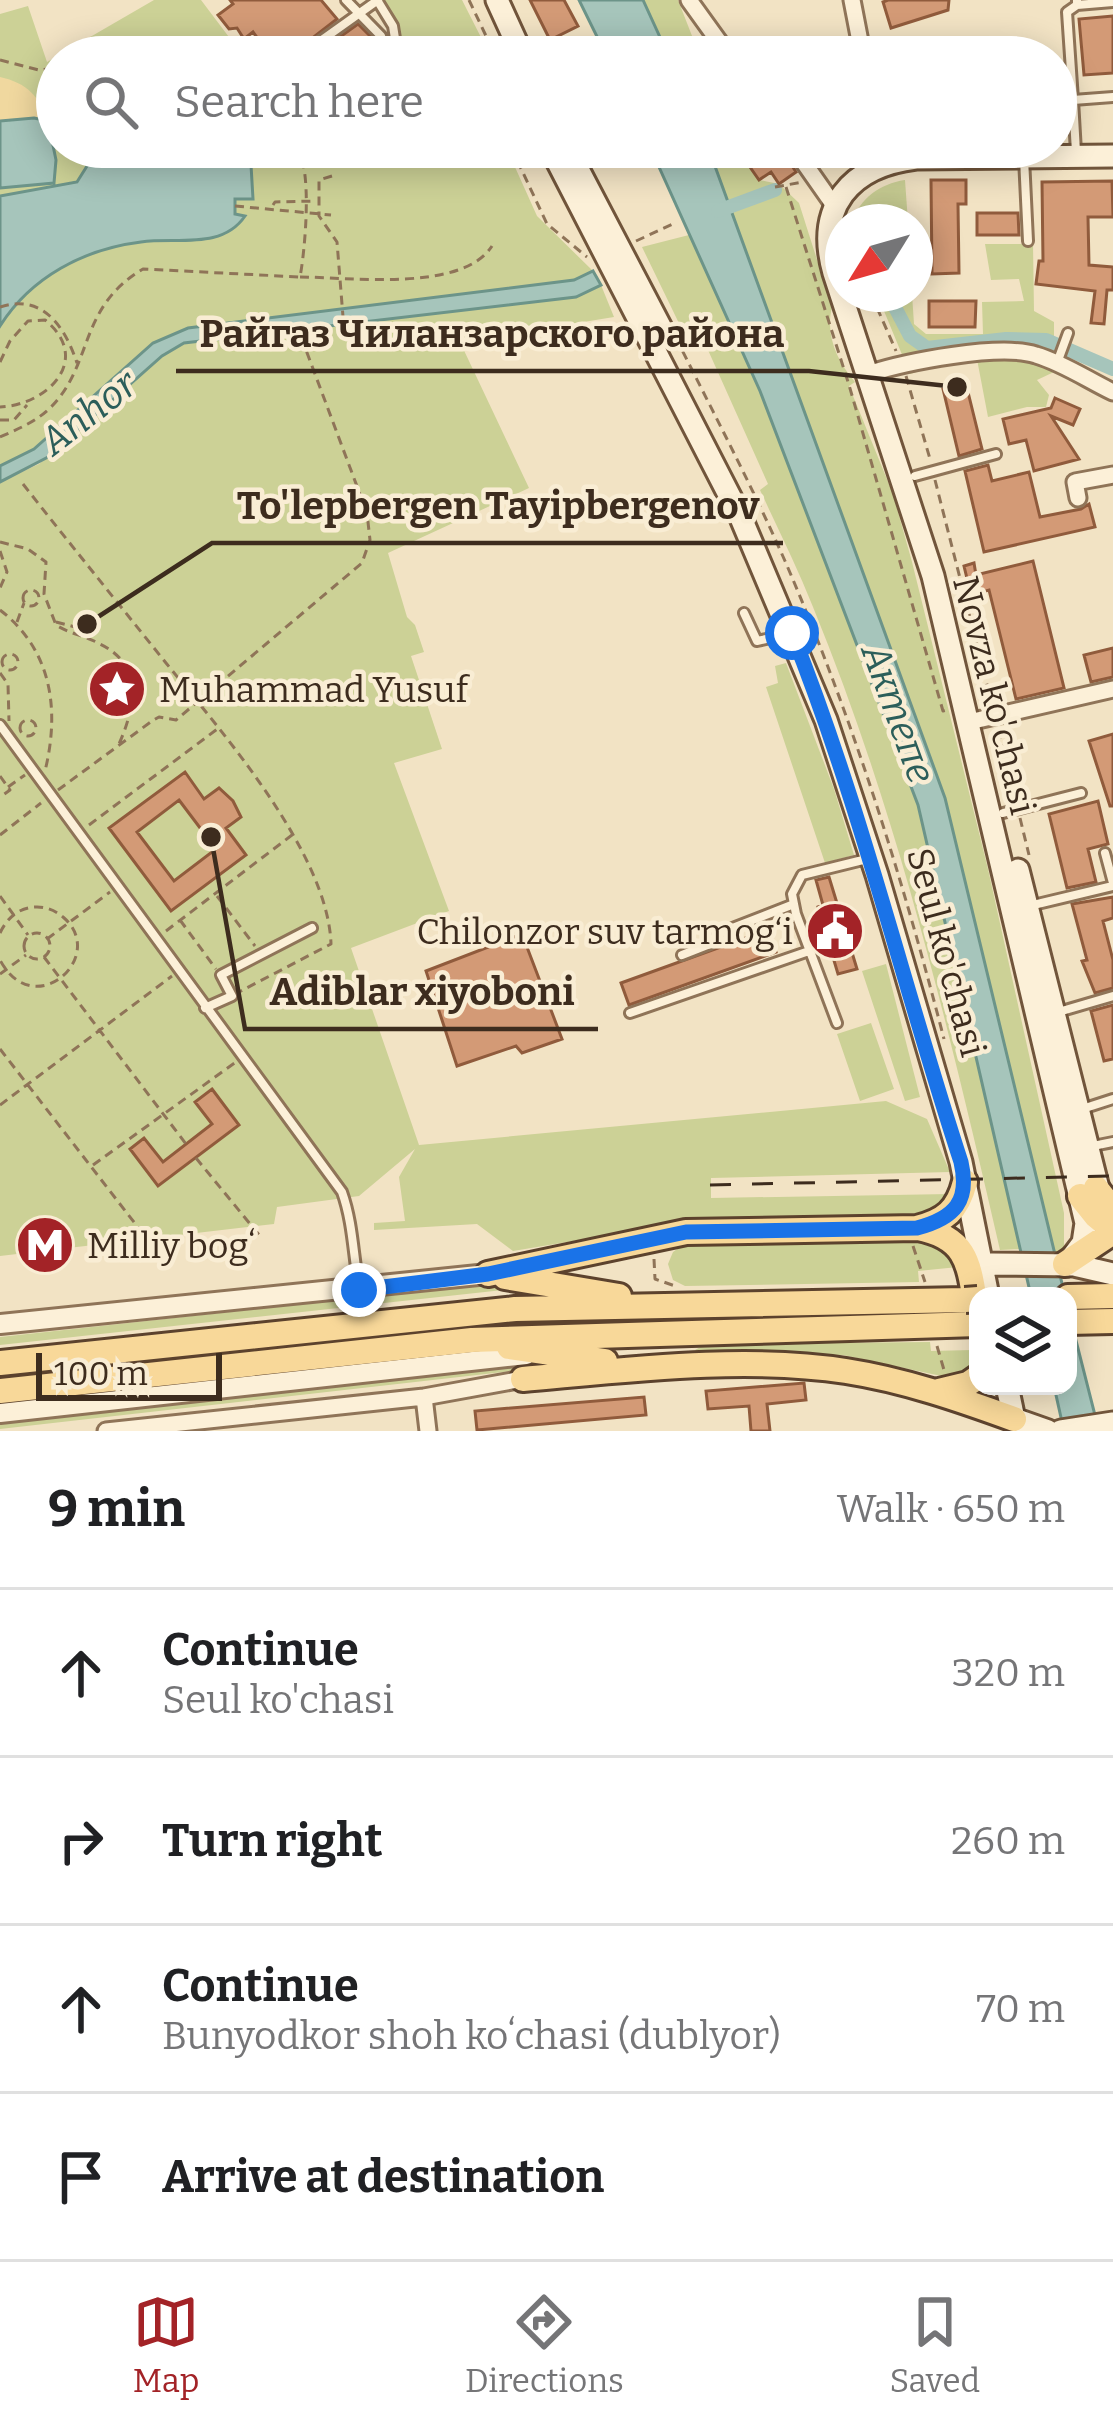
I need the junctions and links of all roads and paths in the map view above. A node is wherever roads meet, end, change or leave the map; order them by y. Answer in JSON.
{"nodes":[{"id":1,"x":346,"y":0,"type":"edge"},
{"id":2,"x":377,"y":0,"type":"edge"},
{"id":3,"x":469,"y":0,"type":"edge"},
{"id":4,"x":483,"y":0,"type":"edge"},
{"id":5,"x":497,"y":0,"type":"edge"},
{"id":6,"x":688,"y":0,"type":"edge"},
{"id":7,"x":851,"y":1,"type":"edge"},
{"id":8,"x":1077,"y":2,"type":"edge"},
{"id":9,"x":1113,"y":2,"type":"edge"},
{"id":10,"x":356,"y":13,"type":"junction"},
{"id":11,"x":326,"y":36,"type":"edge"},
{"id":12,"x":381,"y":36,"type":"edge"},
{"id":13,"x":395,"y":36,"type":"edge"},
{"id":14,"x":486,"y":36,"type":"edge"},
{"id":15,"x":499,"y":36,"type":"edge"},
{"id":16,"x":513,"y":36,"type":"edge"},
{"id":17,"x":715,"y":36,"type":"edge"},
{"id":18,"x":858,"y":36,"type":"edge"},
{"id":19,"x":1069,"y":36,"type":"edge"},
{"id":20,"x":0,"y":59,"type":"edge"},
{"id":21,"x":36,"y":69,"type":"edge"},
{"id":22,"x":1113,"y":97,"type":"edge"},
{"id":23,"x":1077,"y":100,"type":"edge"},
{"id":24,"x":1077,"y":156,"type":"edge"},
{"id":25,"x":1113,"y":156,"type":"edge"},
{"id":26,"x":304,"y":168,"type":"edge"},
{"id":27,"x":522,"y":168,"type":"edge"},
{"id":28,"x":562,"y":168,"type":"edge"},
{"id":29,"x":575,"y":168,"type":"edge"},
{"id":30,"x":807,"y":168,"type":"edge"},
{"id":31,"x":869,"y":168,"type":"edge"},
{"id":32,"x":1024,"y":168,"type":"edge"},
{"id":33,"x":332,"y":176,"type":"dead end"},
{"id":34,"x":814,"y":178,"type":"junction"},
{"id":35,"x":776,"y":187,"type":"dead end"},
{"id":36,"x":786,"y":187,"type":"junction"},
{"id":37,"x":305,"y":201,"type":"junction"},
{"id":38,"x":318,"y":201,"type":"junction"},
{"id":39,"x":833,"y":204,"type":"edge"},
{"id":40,"x":838,"y":204,"type":"edge"},
{"id":41,"x":235,"y":206,"type":"dead end"},
{"id":42,"x":272,"y":208,"type":"junction"},
{"id":43,"x":304,"y":214,"type":"junction"},
{"id":44,"x":332,"y":215,"type":"dead end"},
{"id":45,"x":319,"y":216,"type":"junction"},
{"id":46,"x":673,"y":224,"type":"dead end"},
{"id":47,"x":1028,"y":241,"type":"dead end"},
{"id":48,"x":492,"y":246,"type":"dead end"},
{"id":49,"x":616,"y":260,"type":"junction"},
{"id":50,"x":300,"y":277,"type":"junction"},
{"id":51,"x":340,"y":279,"type":"junction"},
{"id":52,"x":0,"y":307,"type":"edge"},
{"id":53,"x":851,"y":312,"type":"edge"},
{"id":54,"x":856,"y":312,"type":"edge"},
{"id":55,"x":879,"y":312,"type":"edge"},
{"id":56,"x":344,"y":328,"type":"dead end"},
{"id":57,"x":1068,"y":333,"type":"dead end"},
{"id":58,"x":300,"y":334,"type":"dead end"},
{"id":59,"x":1057,"y":360,"type":"junction"},
{"id":60,"x":0,"y":362,"type":"edge"},
{"id":61,"x":901,"y":363,"type":"junction"},
{"id":62,"x":78,"y":365,"type":"junction"},
{"id":63,"x":874,"y":372,"type":"junction"},
{"id":64,"x":1113,"y":392,"type":"edge"},
{"id":65,"x":28,"y":403,"type":"junction"},
{"id":66,"x":0,"y":406,"type":"edge"},
{"id":67,"x":0,"y":421,"type":"edge"},
{"id":68,"x":0,"y":437,"type":"edge"},
{"id":69,"x":996,"y":454,"type":"dead end"},
{"id":70,"x":924,"y":474,"type":"junction"},
{"id":71,"x":1113,"y":475,"type":"edge"},
{"id":72,"x":22,"y":484,"type":"dead end"},
{"id":73,"x":1078,"y":498,"type":"dead end"},
{"id":74,"x":0,"y":542,"type":"edge"},
{"id":75,"x":0,"y":550,"type":"edge"},
{"id":76,"x":0,"y":587,"type":"edge"},
{"id":77,"x":41,"y":595,"type":"junction"},
{"id":78,"x":24,"y":603,"type":"junction"},
{"id":79,"x":0,"y":610,"type":"edge"},
{"id":80,"x":744,"y":613,"type":"dead end"},
{"id":81,"x":54,"y":622,"type":"junction"},
{"id":82,"x":16,"y":624,"type":"junction"},
{"id":83,"x":79,"y":628,"type":"dead end"},
{"id":84,"x":792,"y":633,"type":"junction"},
{"id":85,"x":0,"y":673,"type":"edge"},
{"id":86,"x":125,"y":686,"type":"dead end"},
{"id":87,"x":134,"y":688,"type":"junction"},
{"id":88,"x":1113,"y":689,"type":"edge"},
{"id":89,"x":199,"y":703,"type":"junction"},
{"id":90,"x":975,"y":716,"type":"junction"},
{"id":91,"x":0,"y":725,"type":"edge"},
{"id":92,"x":220,"y":728,"type":"junction"},
{"id":93,"x":7,"y":735,"type":"junction"},
{"id":94,"x":118,"y":746,"type":"junction"},
{"id":95,"x":31,"y":770,"type":"junction"},
{"id":96,"x":0,"y":776,"type":"edge"},
{"id":97,"x":41,"y":784,"type":"junction"},
{"id":98,"x":8,"y":787,"type":"junction"},
{"id":99,"x":1081,"y":793,"type":"dead end"},
{"id":100,"x":50,"y":796,"type":"junction"},
{"id":101,"x":0,"y":797,"type":"edge"},
{"id":102,"x":1010,"y":811,"type":"junction"},
{"id":103,"x":78,"y":833,"type":"junction"},
{"id":104,"x":293,"y":834,"type":"junction"},
{"id":105,"x":0,"y":835,"type":"edge"},
{"id":106,"x":1105,"y":853,"type":"dead end"},
{"id":107,"x":872,"y":857,"type":"junction"},
{"id":108,"x":1033,"y":870,"type":"dead end"},
{"id":109,"x":1113,"y":884,"type":"edge"},
{"id":110,"x":116,"y":887,"type":"junction"},
{"id":111,"x":216,"y":895,"type":"junction"},
{"id":112,"x":0,"y":896,"type":"edge"},
{"id":113,"x":794,"y":904,"type":"junction"},
{"id":114,"x":1028,"y":906,"type":"junction"},
{"id":115,"x":13,"y":915,"type":"junction"},
{"id":116,"x":180,"y":920,"type":"junction"},
{"id":117,"x":69,"y":923,"type":"junction"},
{"id":118,"x":312,"y":928,"type":"dead end"},
{"id":119,"x":0,"y":933,"type":"edge"},
{"id":120,"x":29,"y":937,"type":"junction"},
{"id":121,"x":47,"y":939,"type":"junction"},
{"id":122,"x":154,"y":939,"type":"junction"},
{"id":123,"x":809,"y":951,"type":"junction"},
{"id":124,"x":27,"y":954,"type":"junction"},
{"id":125,"x":261,"y":954,"type":"junction"},
{"id":126,"x":682,"y":955,"type":"dead end"},
{"id":127,"x":44,"y":957,"type":"junction"},
{"id":128,"x":0,"y":960,"type":"edge"},
{"id":129,"x":178,"y":971,"type":"junction"},
{"id":130,"x":3,"y":972,"type":"edge"},
{"id":131,"x":221,"y":975,"type":"junction"},
{"id":132,"x":62,"y":979,"type":"junction"},
{"id":133,"x":232,"y":996,"type":"junction"},
{"id":134,"x":1113,"y":996,"type":"edge"},
{"id":135,"x":206,"y":1008,"type":"junction"},
{"id":136,"x":630,"y":1013,"type":"dead end"},
{"id":137,"x":1054,"y":1013,"type":"junction"},
{"id":138,"x":837,"y":1023,"type":"dead end"},
{"id":139,"x":101,"y":1029,"type":"junction"},
{"id":140,"x":0,"y":1049,"type":"edge"},
{"id":141,"x":242,"y":1057,"type":"junction"},
{"id":142,"x":27,"y":1085,"type":"junction"},
{"id":143,"x":1113,"y":1099,"type":"edge"},
{"id":144,"x":0,"y":1105,"type":"edge"},
{"id":145,"x":1077,"y":1110,"type":"junction"},
{"id":146,"x":164,"y":1114,"type":"junction"},
{"id":147,"x":1113,"y":1142,"type":"edge"},
{"id":148,"x":186,"y":1144,"type":"dead end"},
{"id":149,"x":1086,"y":1148,"type":"junction"},
{"id":150,"x":196,"y":1158,"type":"dead end"},
{"id":151,"x":90,"y":1168,"type":"junction"},
{"id":152,"x":965,"y":1182,"type":"junction"},
{"id":153,"x":1088,"y":1192,"type":"junction"},
{"id":154,"x":1113,"y":1210,"type":"edge"},
{"id":155,"x":1113,"y":1230,"type":"edge"},
{"id":156,"x":914,"y":1233,"type":"junction"},
{"id":157,"x":260,"y":1236,"type":"dead end"},
{"id":158,"x":652,"y":1239,"type":"junction"},
{"id":159,"x":154,"y":1248,"type":"dead end"},
{"id":160,"x":1065,"y":1264,"type":"junction"},
{"id":161,"x":994,"y":1266,"type":"junction"},
{"id":162,"x":488,"y":1274,"type":"junction"},
{"id":163,"x":1113,"y":1274,"type":"edge"},
{"id":164,"x":925,"y":1284,"type":"dead end"},
{"id":165,"x":971,"y":1287,"type":"edge"},
{"id":166,"x":986,"y":1287,"type":"edge"},
{"id":167,"x":359,"y":1290,"type":"junction"},
{"id":168,"x":1113,"y":1296,"type":"edge"},
{"id":169,"x":683,"y":1297,"type":"junction"},
{"id":170,"x":1077,"y":1297,"type":"edge"},
{"id":171,"x":969,"y":1311,"type":"edge"},
{"id":172,"x":969,"y":1311,"type":"edge"},
{"id":173,"x":1113,"y":1321,"type":"edge"},
{"id":174,"x":1077,"y":1322,"type":"edge"},
{"id":175,"x":0,"y":1324,"type":"edge"},
{"id":176,"x":632,"y":1333,"type":"junction"},
{"id":177,"x":472,"y":1340,"type":"junction"},
{"id":178,"x":937,"y":1346,"type":"dead end"},
{"id":179,"x":540,"y":1353,"type":"junction"},
{"id":180,"x":0,"y":1363,"type":"edge"},
{"id":181,"x":662,"y":1367,"type":"junction"},
{"id":182,"x":524,"y":1379,"type":"joint"},
{"id":183,"x":969,"y":1383,"type":"edge"},
{"id":184,"x":941,"y":1384,"type":"junction"},
{"id":185,"x":0,"y":1391,"type":"edge"},
{"id":186,"x":1008,"y":1395,"type":"edge"},
{"id":187,"x":424,"y":1397,"type":"junction"},
{"id":188,"x":0,"y":1413,"type":"edge"},
{"id":189,"x":1110,"y":1421,"type":"edge"},
{"id":190,"x":179,"y":1427,"type":"edge"},
{"id":191,"x":1011,"y":1427,"type":"edge"},
{"id":192,"x":106,"y":1431,"type":"edge"},
{"id":193,"x":428,"y":1431,"type":"edge"},
{"id":194,"x":1048,"y":1431,"type":"edge"},
{"id":195,"x":1061,"y":1431,"type":"edge"}],
"edges":[{"from":1,"to":10,"type":"lane"},
{"from":2,"to":10,"type":"lane"},
{"from":2,"to":13,"type":"lane"},
{"from":3,"to":14,"type":"path"},
{"from":4,"to":15,"type":"main road"},
{"from":5,"to":16,"type":"main road"},
{"from":6,"to":17,"type":"street"},
{"from":7,"to":18,"type":"street"},
{"from":8,"to":9,"type":"lane"},
{"from":8,"to":19,"type":"lane"},
{"from":10,"to":11,"type":"lane"},
{"from":10,"to":12,"type":"lane"},
{"from":20,"to":21,"type":"path"},
{"from":22,"to":23,"type":"lane"},
{"from":24,"to":25,"type":"main road"},
{"from":26,"to":37,"type":"path"},
{"from":27,"to":49,"type":"path"},
{"from":28,"to":49,"type":"main road","name":"Seul ko'chasi"},
{"from":29,"to":49,"type":"main road","name":"Seul ko'chasi"},
{"from":30,"to":34,"type":"street"},
{"from":31,"to":40,"type":"main road"},
{"from":32,"to":47,"type":"lane"},
{"from":33,"to":38,"type":"path"},
{"from":34,"to":36,"type":"path"},
{"from":34,"to":39,"type":"street"},
{"from":35,"to":36,"type":"path"},
{"from":36,"to":90,"type":"path"},
{"from":37,"to":38,"type":"path"},
{"from":37,"to":42,"type":"path"},
{"from":37,"to":43,"type":"path"},
{"from":38,"to":45,"type":"path"},
{"from":41,"to":42,"type":"path"},
{"from":42,"to":43,"type":"path"},
{"from":43,"to":45,"type":"path"},
{"from":43,"to":50,"type":"path"},
{"from":44,"to":45,"type":"path"},
{"from":45,"to":51,"type":"path"},
{"from":46,"to":49,"type":"path"},
{"from":48,"to":51,"type":"path"},
{"from":49,"to":84,"type":"main road","name":"Seul ko'chasi"},
{"from":49,"to":161,"type":"main road","name":"Seul ko'chasi"},
{"from":50,"to":51,"type":"path"},
{"from":50,"to":62,"type":"path"},
{"from":51,"to":56,"type":"path"},
{"from":52,"to":62,"type":"path"},
{"from":53,"to":63,"type":"main road","name":"Novza ko'chasi"},
{"from":54,"to":63,"type":"main road","name":"Novza ko'chasi"},
{"from":55,"to":61,"type":"path"},
{"from":57,"to":59,"type":"lane"},
{"from":58,"to":89,"type":"path"},
{"from":59,"to":61,"type":"street"},
{"from":59,"to":64,"type":"street"},
{"from":60,"to":65,"type":"path"},
{"from":61,"to":63,"type":"street"},
{"from":61,"to":70,"type":"path"},
{"from":62,"to":68,"type":"path"},
{"from":63,"to":70,"type":"main road","name":"Novza ko'chasi"},
{"from":63,"to":90,"type":"main road","name":"Novza ko'chasi"},
{"from":65,"to":66,"type":"path"},
{"from":65,"to":67,"type":"path"},
{"from":69,"to":70,"type":"lane"},
{"from":70,"to":90,"type":"path"},
{"from":70,"to":90,"type":"main road","name":"Novza ko'chasi"},
{"from":71,"to":73,"type":"street"},
{"from":72,"to":89,"type":"path"},
{"from":74,"to":77,"type":"path"},
{"from":75,"to":76,"type":"path"},
{"from":77,"to":78,"type":"path"},
{"from":77,"to":78,"type":"path"},
{"from":77,"to":81,"type":"path"},
{"from":78,"to":82,"type":"path"},
{"from":79,"to":82,"type":"path"},
{"from":80,"to":84,"type":"lane"},
{"from":81,"to":83,"type":"path"},
{"from":81,"to":87,"type":"path"},
{"from":82,"to":97,"type":"path"},
{"from":84,"to":107,"type":"main road","name":"Seul ko'chasi"},
{"from":85,"to":93,"type":"path"},
{"from":86,"to":87,"type":"path"},
{"from":87,"to":94,"type":"path"},
{"from":88,"to":90,"type":"street"},
{"from":89,"to":92,"type":"path"},
{"from":89,"to":94,"type":"path"},
{"from":90,"to":102,"type":"main road","name":"Novza ko'chasi"},
{"from":90,"to":102,"type":"path"},
{"from":90,"to":153,"type":"main road","name":"Novza ko'chasi"},
{"from":91,"to":93,"type":"lane"},
{"from":92,"to":103,"type":"path"},
{"from":92,"to":104,"type":"path"},
{"from":93,"to":95,"type":"lane"},
{"from":94,"to":100,"type":"path"},
{"from":95,"to":97,"type":"lane"},
{"from":95,"to":98,"type":"path"},
{"from":96,"to":98,"type":"path"},
{"from":97,"to":100,"type":"lane"},
{"from":98,"to":101,"type":"path"},
{"from":99,"to":102,"type":"lane"},
{"from":100,"to":103,"type":"lane"},
{"from":100,"to":105,"type":"path"},
{"from":102,"to":108,"type":"path"},
{"from":102,"to":114,"type":"main road","name":"Novza ko'chasi"},
{"from":103,"to":110,"type":"lane"},
{"from":104,"to":111,"type":"path"},
{"from":104,"to":133,"type":"path"},
{"from":106,"to":109,"type":"lane"},
{"from":107,"to":113,"type":"lane"},
{"from":107,"to":152,"type":"main road","name":"Seul ko'chasi"},
{"from":109,"to":114,"type":"lane"},
{"from":110,"to":117,"type":"path"},
{"from":110,"to":122,"type":"lane"},
{"from":111,"to":116,"type":"path"},
{"from":111,"to":125,"type":"path"},
{"from":112,"to":115,"type":"path"},
{"from":113,"to":123,"type":"lane"},
{"from":113,"to":126,"type":"lane"},
{"from":114,"to":137,"type":"main road","name":"Novza ko'chasi"},
{"from":115,"to":117,"type":"path"},
{"from":115,"to":119,"type":"path"},
{"from":115,"to":120,"type":"path"},
{"from":116,"to":122,"type":"path"},
{"from":116,"to":131,"type":"path"},
{"from":117,"to":121,"type":"path"},
{"from":117,"to":132,"type":"path"},
{"from":118,"to":125,"type":"lane"},
{"from":120,"to":121,"type":"path"},
{"from":120,"to":124,"type":"path"},
{"from":121,"to":127,"type":"path"},
{"from":122,"to":129,"type":"lane"},
{"from":123,"to":136,"type":"lane"},
{"from":123,"to":138,"type":"lane"},
{"from":124,"to":127,"type":"path"},
{"from":124,"to":130,"type":"path"},
{"from":125,"to":131,"type":"lane"},
{"from":127,"to":132,"type":"path"},
{"from":128,"to":130,"type":"path"},
{"from":129,"to":135,"type":"lane"},
{"from":129,"to":139,"type":"path"},
{"from":130,"to":132,"type":"path"},
{"from":131,"to":133,"type":"lane"},
{"from":132,"to":139,"type":"path"},
{"from":133,"to":135,"type":"lane"},
{"from":134,"to":137,"type":"lane"},
{"from":135,"to":141,"type":"lane"},
{"from":137,"to":145,"type":"main road","name":"Novza ko'chasi"},
{"from":139,"to":142,"type":"path"},
{"from":139,"to":146,"type":"path"},
{"from":140,"to":142,"type":"path"},
{"from":141,"to":146,"type":"path"},
{"from":141,"to":167,"type":"lane"},
{"from":142,"to":144,"type":"path"},
{"from":142,"to":151,"type":"path"},
{"from":143,"to":145,"type":"lane"},
{"from":145,"to":149,"type":"main road","name":"Novza ko'chasi"},
{"from":146,"to":148,"type":"path"},
{"from":146,"to":151,"type":"path"},
{"from":147,"to":149,"type":"lane"},
{"from":149,"to":153,"type":"main road","name":"Novza ko'chasi"},
{"from":150,"to":157,"type":"path"},
{"from":151,"to":159,"type":"path"},
{"from":152,"to":156,"type":"main road"},
{"from":152,"to":161,"type":"main road","name":"Seul ko'chasi"},
{"from":153,"to":154,"type":"main road"},
{"from":153,"to":155,"type":"main road"},
{"from":153,"to":160,"type":"main road","name":"Novza ko'chasi"},
{"from":155,"to":160,"type":"main road"},
{"from":156,"to":158,"type":"main road"},
{"from":156,"to":164,"type":"path"},
{"from":156,"to":165,"type":"main road"},
{"from":158,"to":162,"type":"main road"},
{"from":158,"to":169,"type":"path"},
{"from":160,"to":161,"type":"main road"},
{"from":160,"to":163,"type":"main road"},
{"from":161,"to":166,"type":"main road","name":"Seul ko'chasi"},
{"from":162,"to":167,"type":"street"},
{"from":162,"to":169,"type":"main road"},
{"from":167,"to":175,"type":"street"},
{"from":168,"to":170,"type":"main road"},
{"from":169,"to":171,"type":"main road"},
{"from":169,"to":180,"type":"main road"},
{"from":172,"to":176,"type":"main road"},
{"from":173,"to":174,"type":"main road"},
{"from":176,"to":177,"type":"main road"},
{"from":176,"to":179,"type":"main road"},
{"from":177,"to":179,"type":"main road"},
{"from":177,"to":185,"type":"main road"},
{"from":178,"to":184,"type":"path"},
{"from":179,"to":181,"type":"main road"},
{"from":179,"to":188,"type":"street"},
{"from":181,"to":182,"type":"main road"},
{"from":181,"to":184,"type":"main road"},
{"from":182,"to":187,"type":"street"},
{"from":183,"to":184,"type":"main road"},
{"from":184,"to":191,"type":"main road"},
{"from":186,"to":191,"type":"main road"},
{"from":187,"to":190,"type":"street"},
{"from":187,"to":193,"type":"street"},
{"from":189,"to":195,"type":"main road"},
{"from":190,"to":192,"type":"street"},
{"from":191,"to":194,"type":"main road"}]}
